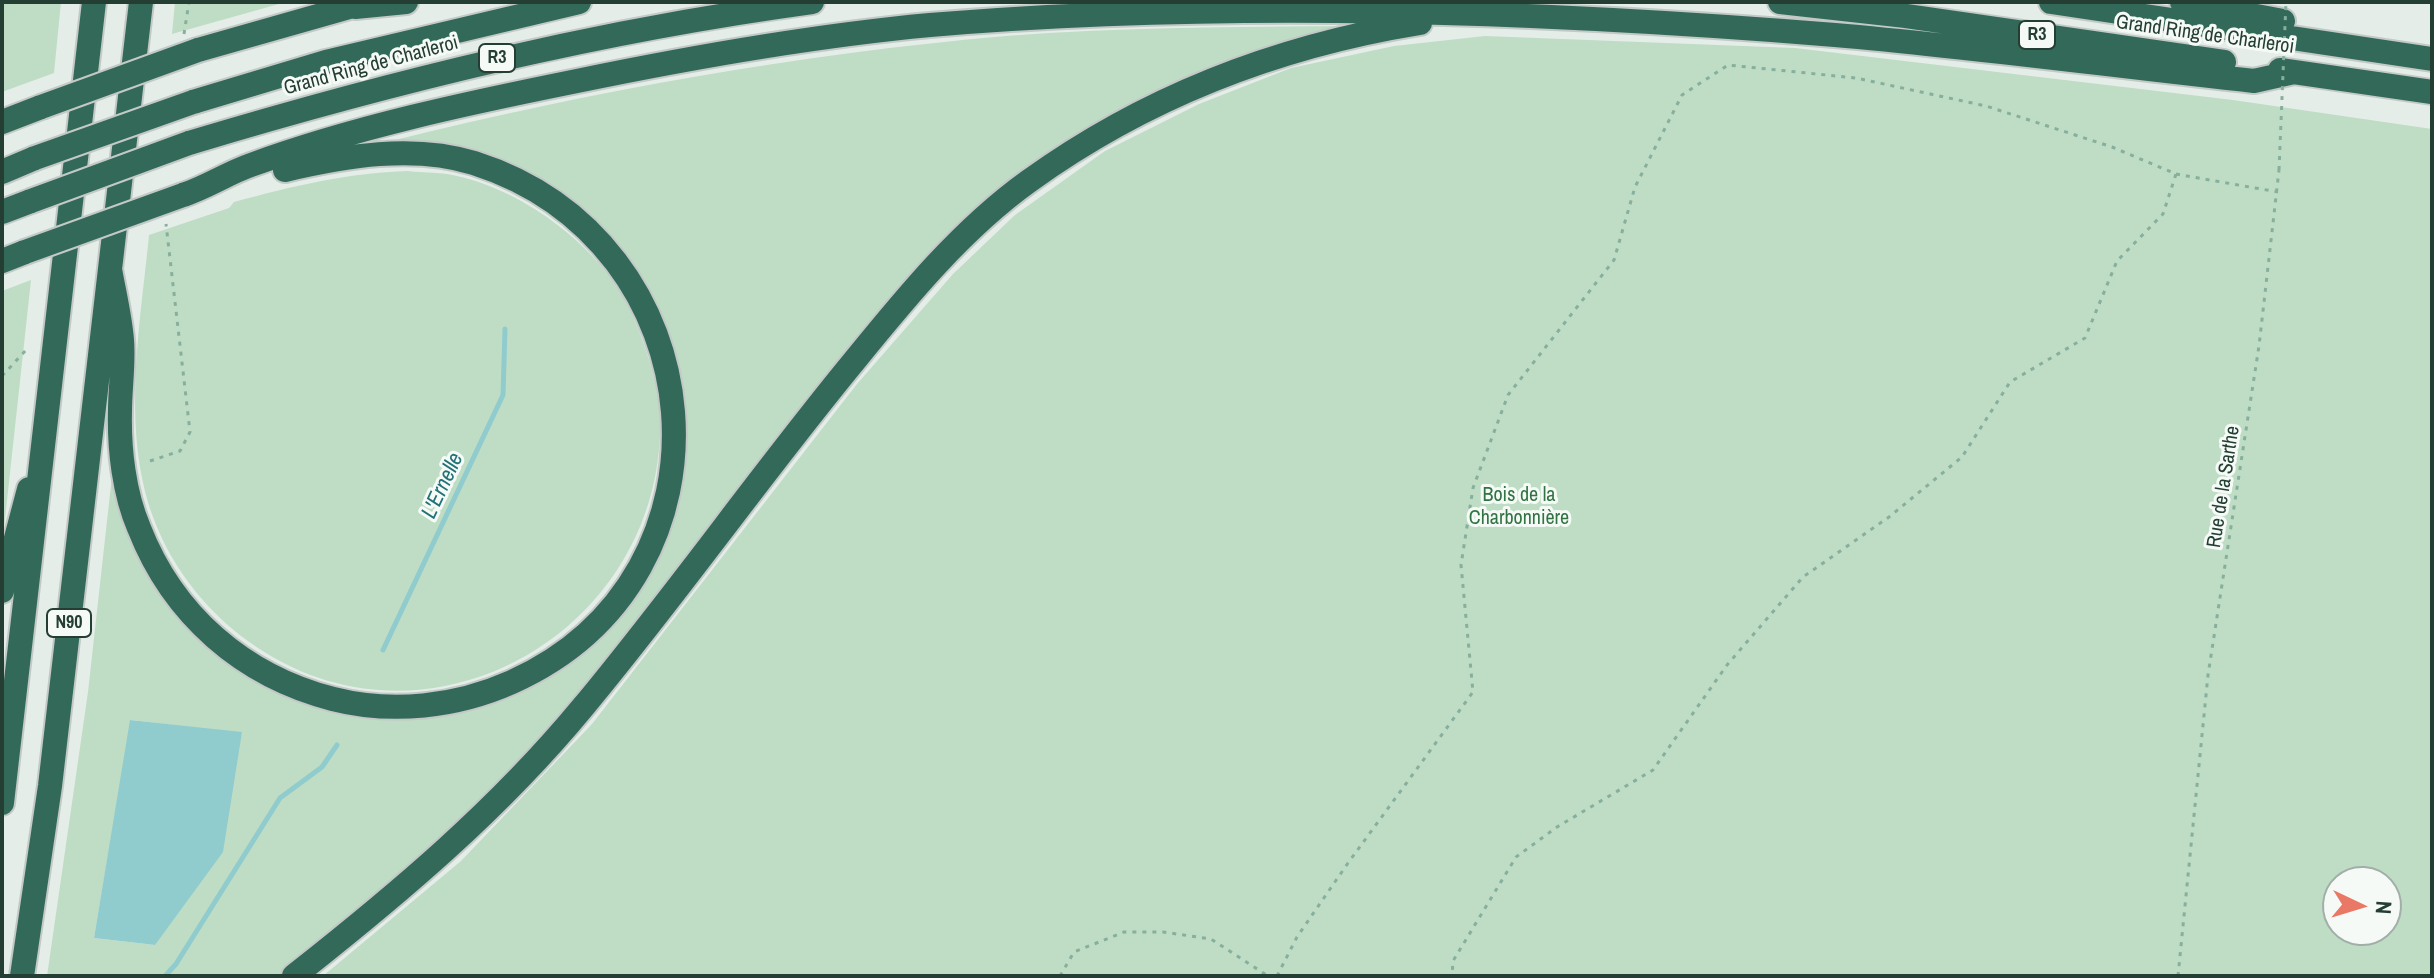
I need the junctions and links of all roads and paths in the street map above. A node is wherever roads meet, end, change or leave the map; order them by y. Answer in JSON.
{"nodes":[{"id":1,"x":94,"y":2,"type":"edge"},
{"id":2,"x":141,"y":2,"type":"edge"},
{"id":3,"x":189,"y":2,"type":"edge"},
{"id":4,"x":406,"y":2,"type":"edge"},
{"id":5,"x":579,"y":2,"type":"edge"},
{"id":6,"x":812,"y":2,"type":"edge"},
{"id":7,"x":1780,"y":2,"type":"edge"},
{"id":8,"x":2051,"y":2,"type":"edge"},
{"id":9,"x":2182,"y":2,"type":"edge"},
{"id":10,"x":2286,"y":2,"type":"edge"},
{"id":11,"x":361,"y":4,"type":"edge"},
{"id":12,"x":1474,"y":15,"type":"junction"},
{"id":13,"x":191,"y":46,"type":"junction"},
{"id":14,"x":2357,"y":48,"type":"junction"},
{"id":15,"x":2432,"y":59,"type":"edge"},
{"id":16,"x":2294,"y":72,"type":"junction"},
{"id":17,"x":2432,"y":92,"type":"edge"},
{"id":18,"x":2,"y":122,"type":"edge"},
{"id":19,"x":2,"y":172,"type":"edge"},
{"id":20,"x":2176,"y":174,"type":"junction"},
{"id":21,"x":212,"y":185,"type":"junction"},
{"id":22,"x":2278,"y":192,"type":"junction"},
{"id":23,"x":2,"y":212,"type":"edge"},
{"id":24,"x":167,"y":216,"type":"dead end"},
{"id":25,"x":2,"y":261,"type":"edge"},
{"id":26,"x":110,"y":269,"type":"junction"},
{"id":27,"x":27,"y":349,"type":"dead end"},
{"id":28,"x":2,"y":376,"type":"edge"},
{"id":29,"x":45,"y":450,"type":"junction"},
{"id":30,"x":150,"y":461,"type":"dead end"},
{"id":31,"x":2,"y":591,"type":"edge"},
{"id":32,"x":2,"y":803,"type":"edge"},
{"id":33,"x":22,"y":976,"type":"edge"},
{"id":34,"x":294,"y":976,"type":"edge"},
{"id":35,"x":1060,"y":976,"type":"edge"},
{"id":36,"x":1268,"y":976,"type":"edge"},
{"id":37,"x":1277,"y":976,"type":"edge"},
{"id":38,"x":1452,"y":976,"type":"edge"},
{"id":39,"x":2178,"y":976,"type":"edge"}],
"edges":[{"from":1,"to":29,"type":"highway","number":"N90"},
{"from":2,"to":26,"type":"highway","number":"N90"},
{"from":3,"to":13,"type":"path"},
{"from":4,"to":11,"type":"highway"},
{"from":5,"to":19,"type":"highway","name":"Grand Ring de Charleroi","number":"R3","bridge":true},
{"from":6,"to":23,"type":"highway","name":"Grand Ring de Charleroi","number":"R3","bridge":true},
{"from":7,"to":16,"type":"highway","name":"Grand Ring de Charleroi","number":"R3"},
{"from":8,"to":14,"type":"highway","name":"Grand Ring de Charleroi","number":"R3"},
{"from":9,"to":14,"type":"highway"},
{"from":10,"to":22,"type":"path","name":"Rue de la Sarthe","bridge":true},
{"from":11,"to":13,"type":"highway"},
{"from":12,"to":16,"type":"highway"},
{"from":12,"to":21,"type":"highway"},
{"from":12,"to":34,"type":"highway"},
{"from":13,"to":18,"type":"highway","bridge":true},
{"from":14,"to":15,"type":"highway","name":"Grand Ring de Charleroi","number":"R3"},
{"from":16,"to":17,"type":"highway","name":"Grand Ring de Charleroi","number":"R3"},
{"from":20,"to":22,"type":"path"},
{"from":20,"to":37,"type":"path"},
{"from":20,"to":38,"type":"path"},
{"from":21,"to":25,"type":"highway","bridge":true},
{"from":21,"to":26,"type":"highway"},
{"from":22,"to":39,"type":"path","name":"Rue de la Sarthe"},
{"from":24,"to":30,"type":"path"},
{"from":26,"to":33,"type":"highway","number":"N90"},
{"from":27,"to":28,"type":"path"},
{"from":29,"to":31,"type":"highway"},
{"from":29,"to":32,"type":"highway","number":"N90"},
{"from":35,"to":36,"type":"path"}]}
